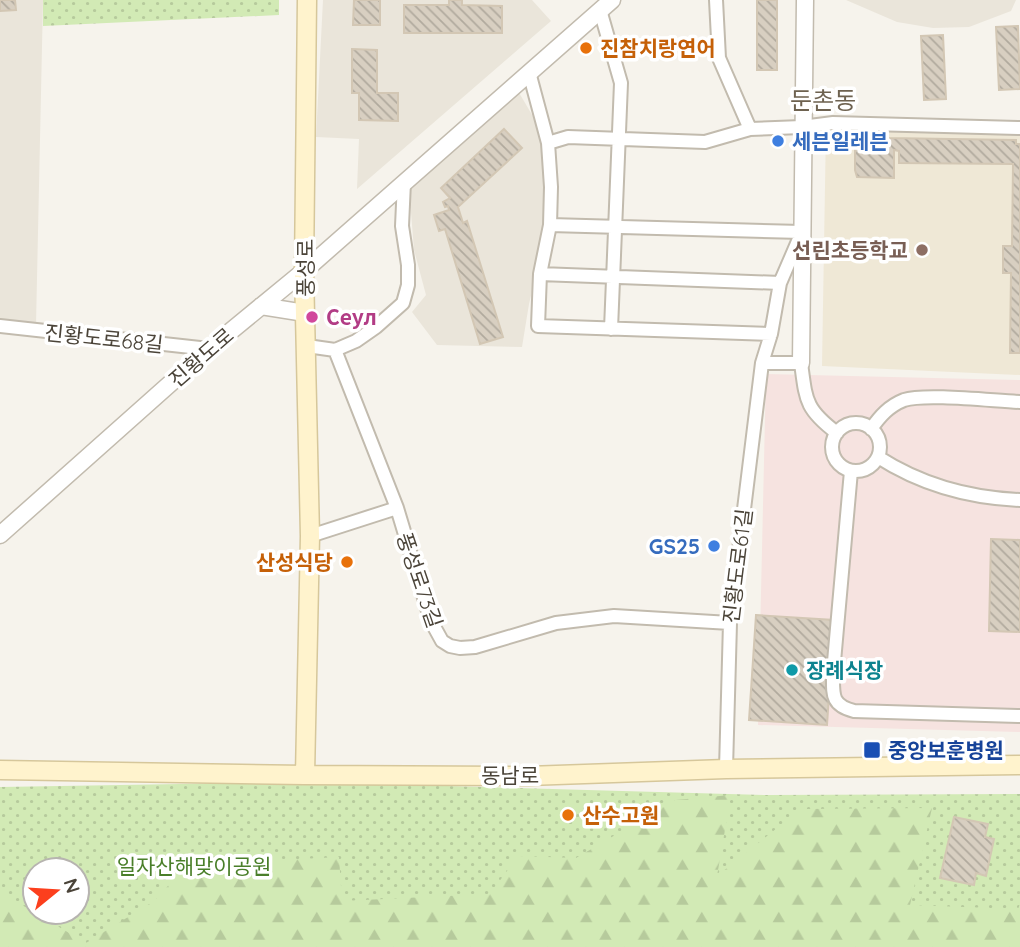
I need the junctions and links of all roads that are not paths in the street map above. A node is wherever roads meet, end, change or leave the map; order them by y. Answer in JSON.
{"nodes":[{"id":1,"x":307,"y":0,"type":"edge"},
{"id":2,"x":716,"y":0,"type":"edge"},
{"id":3,"x":805,"y":0,"type":"edge"},
{"id":4,"x":606,"y":5,"type":"edge"},
{"id":5,"x":529,"y":72,"type":"junction"},
{"id":6,"x":802,"y":127,"type":"junction"},
{"id":7,"x":1020,"y":128,"type":"edge"},
{"id":8,"x":750,"y":129,"type":"junction"},
{"id":9,"x":619,"y":140,"type":"junction"},
{"id":10,"x":548,"y":143,"type":"junction"},
{"id":11,"x":404,"y":182,"type":"junction"},
{"id":12,"x":550,"y":225,"type":"junction"},
{"id":13,"x":615,"y":226,"type":"junction"},
{"id":14,"x":802,"y":232,"type":"junction"},
{"id":15,"x":304,"y":271,"type":"junction"},
{"id":16,"x":540,"y":274,"type":"junction"},
{"id":17,"x":613,"y":278,"type":"junction"},
{"id":18,"x":780,"y":283,"type":"junction"},
{"id":19,"x":261,"y":306,"type":"junction"},
{"id":20,"x":305,"y":313,"type":"junction"},
{"id":21,"x":0,"y":327,"type":"edge"},
{"id":22,"x":611,"y":330,"type":"junction"},
{"id":23,"x":771,"y":334,"type":"junction"},
{"id":24,"x":307,"y":346,"type":"junction"},
{"id":25,"x":209,"y":349,"type":"junction"},
{"id":26,"x":335,"y":350,"type":"junction"},
{"id":27,"x":762,"y":363,"type":"junction"},
{"id":28,"x":801,"y":363,"type":"junction"},
{"id":29,"x":1020,"y":402,"type":"edge"},
{"id":30,"x":871,"y":429,"type":"junction"},
{"id":31,"x":837,"y":433,"type":"junction"},
{"id":32,"x":878,"y":457,"type":"junction"},
{"id":33,"x":851,"y":471,"type":"junction"},
{"id":34,"x":1020,"y":500,"type":"edge"},
{"id":35,"x":397,"y":508,"type":"junction"},
{"id":36,"x":0,"y":535,"type":"edge"},
{"id":37,"x":310,"y":536,"type":"junction"},
{"id":38,"x":730,"y":623,"type":"junction"},
{"id":39,"x":1020,"y":716,"type":"edge"},
{"id":40,"x":1020,"y":765,"type":"edge"},
{"id":41,"x":726,"y":769,"type":"junction"},
{"id":42,"x":0,"y":770,"type":"edge"},
{"id":43,"x":305,"y":775,"type":"junction"}],
"edges":[{"from":1,"to":15,"type":"main road","name":"풍성로"},
{"from":2,"to":8,"type":"street"},
{"from":3,"to":6,"type":"street","name":"진황도로61길"},
{"from":4,"to":5,"type":"street","name":"진황도로"},
{"from":4,"to":9,"type":"street","name":"진황도로"},
{"from":5,"to":10,"type":"street"},
{"from":5,"to":11,"type":"street","name":"진황도로"},
{"from":6,"to":7,"type":"street"},
{"from":6,"to":8,"type":"street"},
{"from":6,"to":14,"type":"street","name":"진황도로61길"},
{"from":8,"to":9,"type":"street"},
{"from":9,"to":10,"type":"street"},
{"from":9,"to":13,"type":"street","name":"진황도로"},
{"from":10,"to":12,"type":"street"},
{"from":11,"to":15,"type":"street","name":"진황도로"},
{"from":11,"to":26,"type":"street"},
{"from":12,"to":13,"type":"street"},
{"from":12,"to":16,"type":"street"},
{"from":13,"to":14,"type":"street"},
{"from":13,"to":17,"type":"street","name":"진황도로"},
{"from":14,"to":18,"type":"street","name":"진황도로61길"},
{"from":14,"to":28,"type":"street","name":"진황도로61길"},
{"from":15,"to":19,"type":"street","name":"진황도로"},
{"from":15,"to":20,"type":"main road","name":"풍성로"},
{"from":16,"to":17,"type":"street"},
{"from":16,"to":22,"type":"street"},
{"from":17,"to":18,"type":"street"},
{"from":17,"to":22,"type":"street","name":"진황도로"},
{"from":18,"to":23,"type":"street","name":"진황도로61길"},
{"from":19,"to":20,"type":"street"},
{"from":19,"to":25,"type":"street","name":"진황도로"},
{"from":20,"to":24,"type":"main road","name":"풍성로"},
{"from":21,"to":25,"type":"street","name":"진황도로68길"},
{"from":22,"to":23,"type":"street"},
{"from":23,"to":27,"type":"street","name":"진황도로61길"},
{"from":24,"to":26,"type":"street"},
{"from":24,"to":37,"type":"main road","name":"풍성로"},
{"from":25,"to":36,"type":"street","name":"진황도로"},
{"from":26,"to":35,"type":"street","name":"풍성로73길"},
{"from":27,"to":28,"type":"street"},
{"from":27,"to":38,"type":"street","name":"진황도로61길"},
{"from":28,"to":31,"type":"street"},
{"from":29,"to":30,"type":"street"},
{"from":30,"to":31,"type":"street"},
{"from":30,"to":32,"type":"street"},
{"from":31,"to":33,"type":"street"},
{"from":32,"to":33,"type":"street"},
{"from":32,"to":34,"type":"street"},
{"from":33,"to":39,"type":"street"},
{"from":35,"to":37,"type":"street"},
{"from":35,"to":38,"type":"street","name":"풍성로73길"},
{"from":37,"to":43,"type":"main road","name":"풍성로"},
{"from":38,"to":41,"type":"street","name":"진황도로61길"},
{"from":40,"to":41,"type":"main road","name":"동남로"},
{"from":41,"to":43,"type":"main road","name":"동남로"},
{"from":42,"to":43,"type":"main road","name":"동남로"}]}
